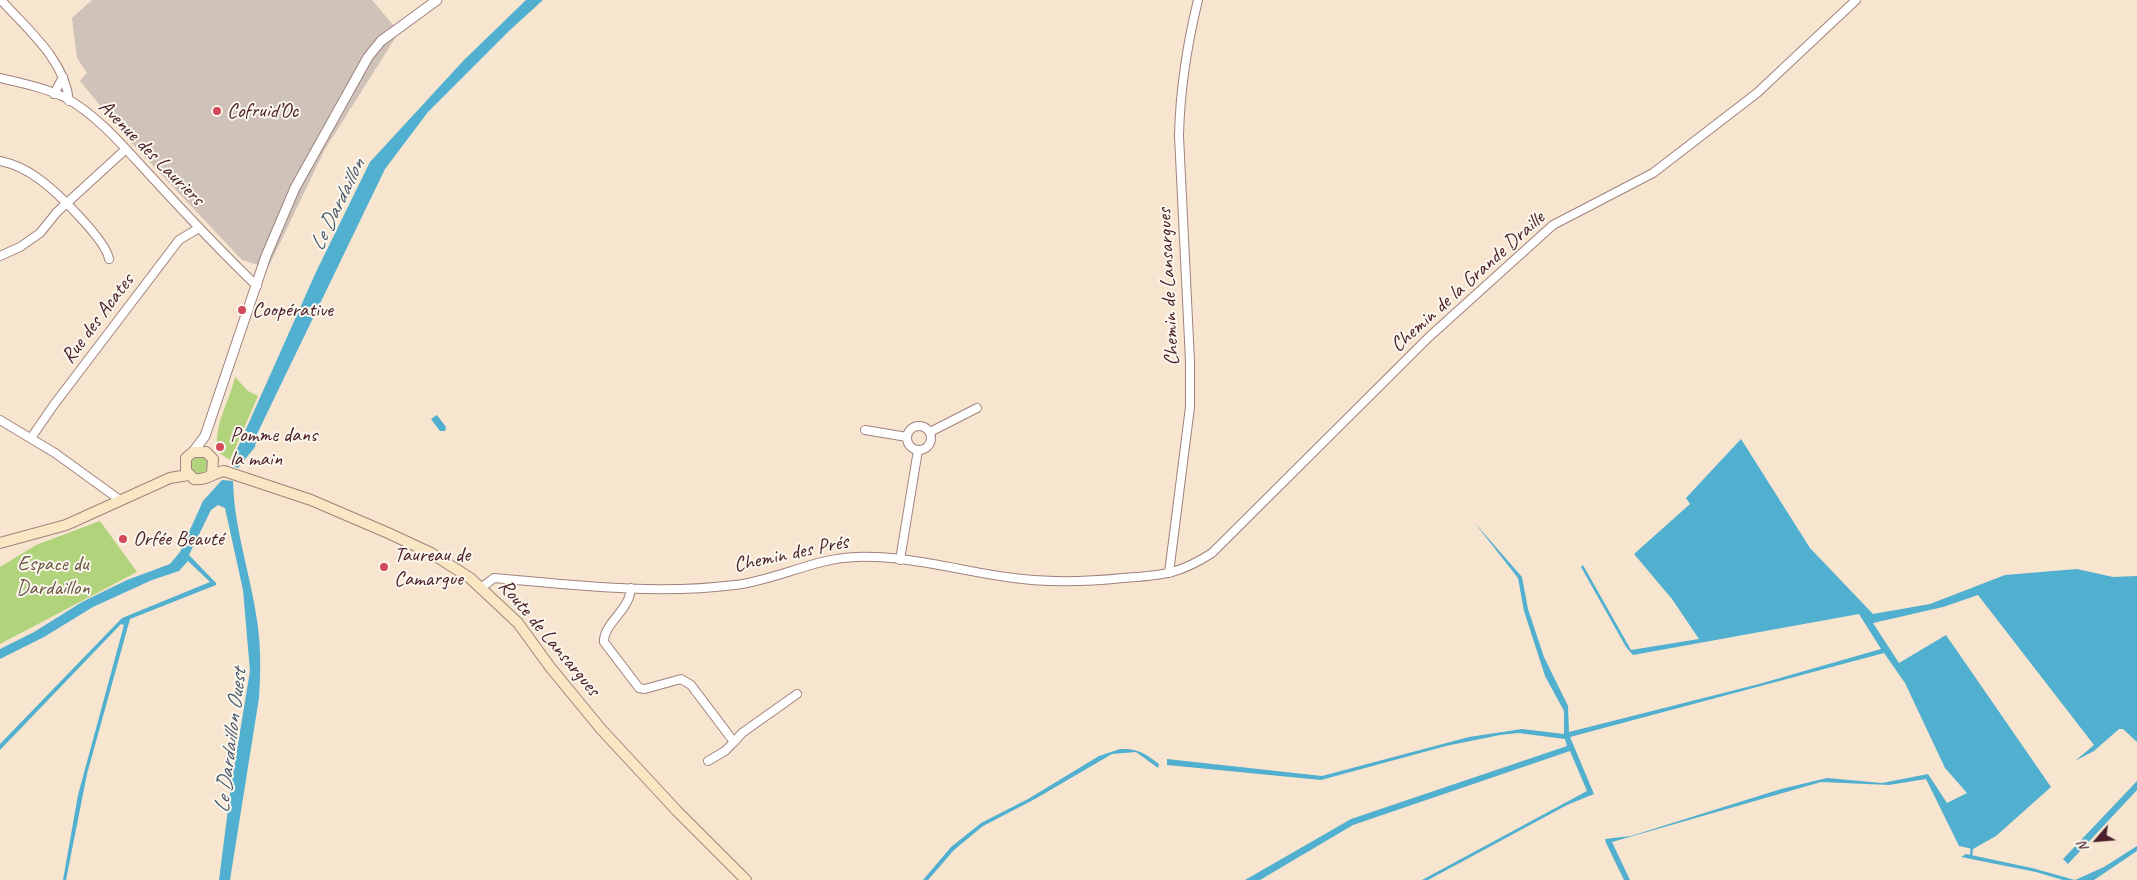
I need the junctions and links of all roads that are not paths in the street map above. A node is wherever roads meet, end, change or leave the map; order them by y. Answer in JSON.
{"nodes":[{"id":1,"x":1,"y":0,"type":"edge"},
{"id":2,"x":437,"y":0,"type":"edge"},
{"id":3,"x":1198,"y":0,"type":"edge"},
{"id":4,"x":1853,"y":1,"type":"edge"},
{"id":5,"x":63,"y":76,"type":"junction"},
{"id":6,"x":0,"y":78,"type":"edge"},
{"id":7,"x":54,"y":94,"type":"junction"},
{"id":8,"x":69,"y":101,"type":"junction"},
{"id":9,"x":126,"y":149,"type":"junction"},
{"id":10,"x":0,"y":161,"type":"edge"},
{"id":11,"x":66,"y":204,"type":"junction"},
{"id":12,"x":199,"y":228,"type":"junction"},
{"id":13,"x":0,"y":256,"type":"edge"},
{"id":14,"x":110,"y":259,"type":"dead end"},
{"id":15,"x":257,"y":286,"type":"junction"},
{"id":16,"x":977,"y":408,"type":"dead end"},
{"id":17,"x":0,"y":420,"type":"edge"},
{"id":18,"x":865,"y":430,"type":"dead end"},
{"id":19,"x":930,"y":432,"type":"junction"},
{"id":20,"x":205,"y":436,"type":"junction"},
{"id":21,"x":907,"y":437,"type":"junction"},
{"id":22,"x":31,"y":438,"type":"junction"},
{"id":23,"x":918,"y":450,"type":"junction"},
{"id":24,"x":193,"y":452,"type":"junction"},
{"id":25,"x":206,"y":452,"type":"junction"},
{"id":26,"x":185,"y":462,"type":"junction"},
{"id":27,"x":213,"y":468,"type":"junction"},
{"id":28,"x":188,"y":475,"type":"junction"},
{"id":29,"x":170,"y":478,"type":"junction"},
{"id":30,"x":105,"y":490,"type":"junction"},
{"id":31,"x":120,"y":500,"type":"junction"},
{"id":32,"x":105,"y":506,"type":"junction"},
{"id":33,"x":0,"y":543,"type":"edge"},
{"id":34,"x":900,"y":560,"type":"junction"},
{"id":35,"x":1169,"y":573,"type":"junction"},
{"id":36,"x":481,"y":588,"type":"junction"},
{"id":37,"x":631,"y":588,"type":"junction"},
{"id":38,"x":797,"y":694,"type":"dead end"},
{"id":39,"x":734,"y":742,"type":"junction"},
{"id":40,"x":708,"y":761,"type":"dead end"},
{"id":41,"x":746,"y":880,"type":"edge"}],
"edges":[{"from":1,"to":5,"type":"street"},
{"from":2,"to":15,"type":"street"},
{"from":3,"to":35,"type":"street","name":"Chemin de Lansargues"},
{"from":4,"to":35,"type":"street","name":"Chemin de la Grande Draille"},
{"from":5,"to":7,"type":"street"},
{"from":5,"to":8,"type":"street"},
{"from":6,"to":7,"type":"street","name":"Avenue des Lauriers"},
{"from":7,"to":8,"type":"street","name":"Avenue des Lauriers"},
{"from":8,"to":9,"type":"street","name":"Avenue des Lauriers"},
{"from":9,"to":11,"type":"street"},
{"from":9,"to":12,"type":"street","name":"Avenue des Lauriers"},
{"from":10,"to":11,"type":"street"},
{"from":11,"to":13,"type":"street"},
{"from":11,"to":14,"type":"street"},
{"from":12,"to":15,"type":"street","name":"Avenue des Lauriers"},
{"from":12,"to":22,"type":"street","name":"Rue des Acates"},
{"from":15,"to":20,"type":"street"},
{"from":16,"to":19,"type":"street"},
{"from":17,"to":22,"type":"street"},
{"from":18,"to":21,"type":"street"},
{"from":19,"to":21,"type":"street"},
{"from":19,"to":23,"type":"street"},
{"from":20,"to":24,"type":"street"},
{"from":20,"to":25,"type":"street"},
{"from":21,"to":23,"type":"street"},
{"from":22,"to":30,"type":"street"},
{"from":23,"to":34,"type":"street"},
{"from":24,"to":25,"type":"main road"},
{"from":24,"to":26,"type":"main road"},
{"from":25,"to":27,"type":"main road"},
{"from":26,"to":28,"type":"main road"},
{"from":26,"to":29,"type":"main road"},
{"from":27,"to":28,"type":"main road"},
{"from":27,"to":36,"type":"main road","name":"Route de Lansargues"},
{"from":28,"to":29,"type":"main road"},
{"from":29,"to":31,"type":"main road"},
{"from":30,"to":31,"type":"street"},
{"from":30,"to":32,"type":"street"},
{"from":31,"to":32,"type":"main road"},
{"from":32,"to":33,"type":"main road"},
{"from":34,"to":35,"type":"street","name":"Chemin des Prés"},
{"from":34,"to":37,"type":"street","name":"Chemin des Prés"},
{"from":36,"to":37,"type":"street","name":"Chemin des Prés"},
{"from":36,"to":41,"type":"main road","name":"Route de Lansargues"},
{"from":37,"to":39,"type":"street"},
{"from":38,"to":39,"type":"street"},
{"from":39,"to":40,"type":"street"}]}
